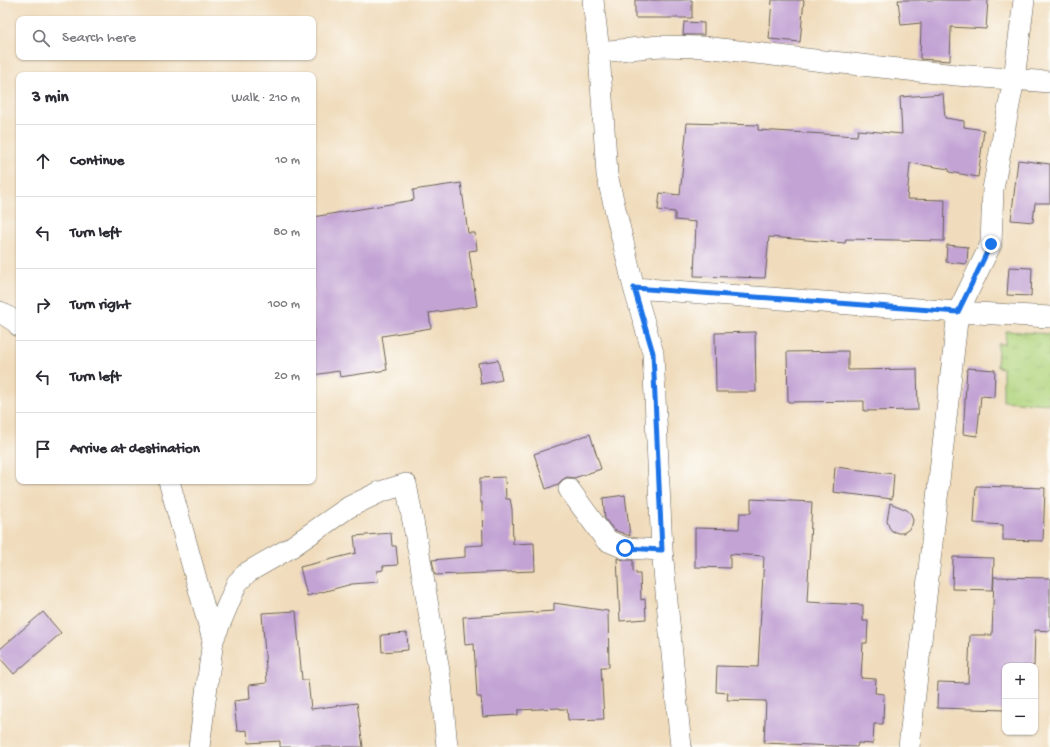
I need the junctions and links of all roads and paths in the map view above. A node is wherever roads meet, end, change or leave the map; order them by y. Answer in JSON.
{"nodes":[{"id":1,"x":593,"y":0,"type":"edge"},
{"id":2,"x":1024,"y":0,"type":"edge"},
{"id":3,"x":599,"y":52,"type":"junction"},
{"id":4,"x":1014,"y":79,"type":"junction"},
{"id":5,"x":1050,"y":82,"type":"edge"},
{"id":6,"x":634,"y":288,"type":"junction"},
{"id":7,"x":0,"y":312,"type":"edge"},
{"id":8,"x":958,"y":312,"type":"junction"},
{"id":9,"x":1050,"y":317,"type":"edge"},
{"id":10,"x":16,"y":322,"type":"edge"},
{"id":11,"x":170,"y":484,"type":"edge"},
{"id":12,"x":569,"y":489,"type":"dead end"},
{"id":13,"x":662,"y":550,"type":"junction"},
{"id":14,"x":213,"y":640,"type":"junction"},
{"id":15,"x":200,"y":747,"type":"edge"},
{"id":16,"x":447,"y":747,"type":"edge"},
{"id":17,"x":681,"y":747,"type":"edge"},
{"id":18,"x":909,"y":747,"type":"edge"}],
"edges":[{"from":1,"to":3,"type":"street"},
{"from":2,"to":4,"type":"street"},
{"from":3,"to":4,"type":"street"},
{"from":3,"to":6,"type":"street"},
{"from":4,"to":5,"type":"street"},
{"from":4,"to":8,"type":"street"},
{"from":6,"to":8,"type":"street"},
{"from":6,"to":13,"type":"street"},
{"from":7,"to":10,"type":"street"},
{"from":8,"to":9,"type":"street"},
{"from":8,"to":18,"type":"street"},
{"from":11,"to":14,"type":"street"},
{"from":12,"to":13,"type":"street"},
{"from":13,"to":17,"type":"street"},
{"from":14,"to":15,"type":"street"},
{"from":14,"to":16,"type":"street"}]}
